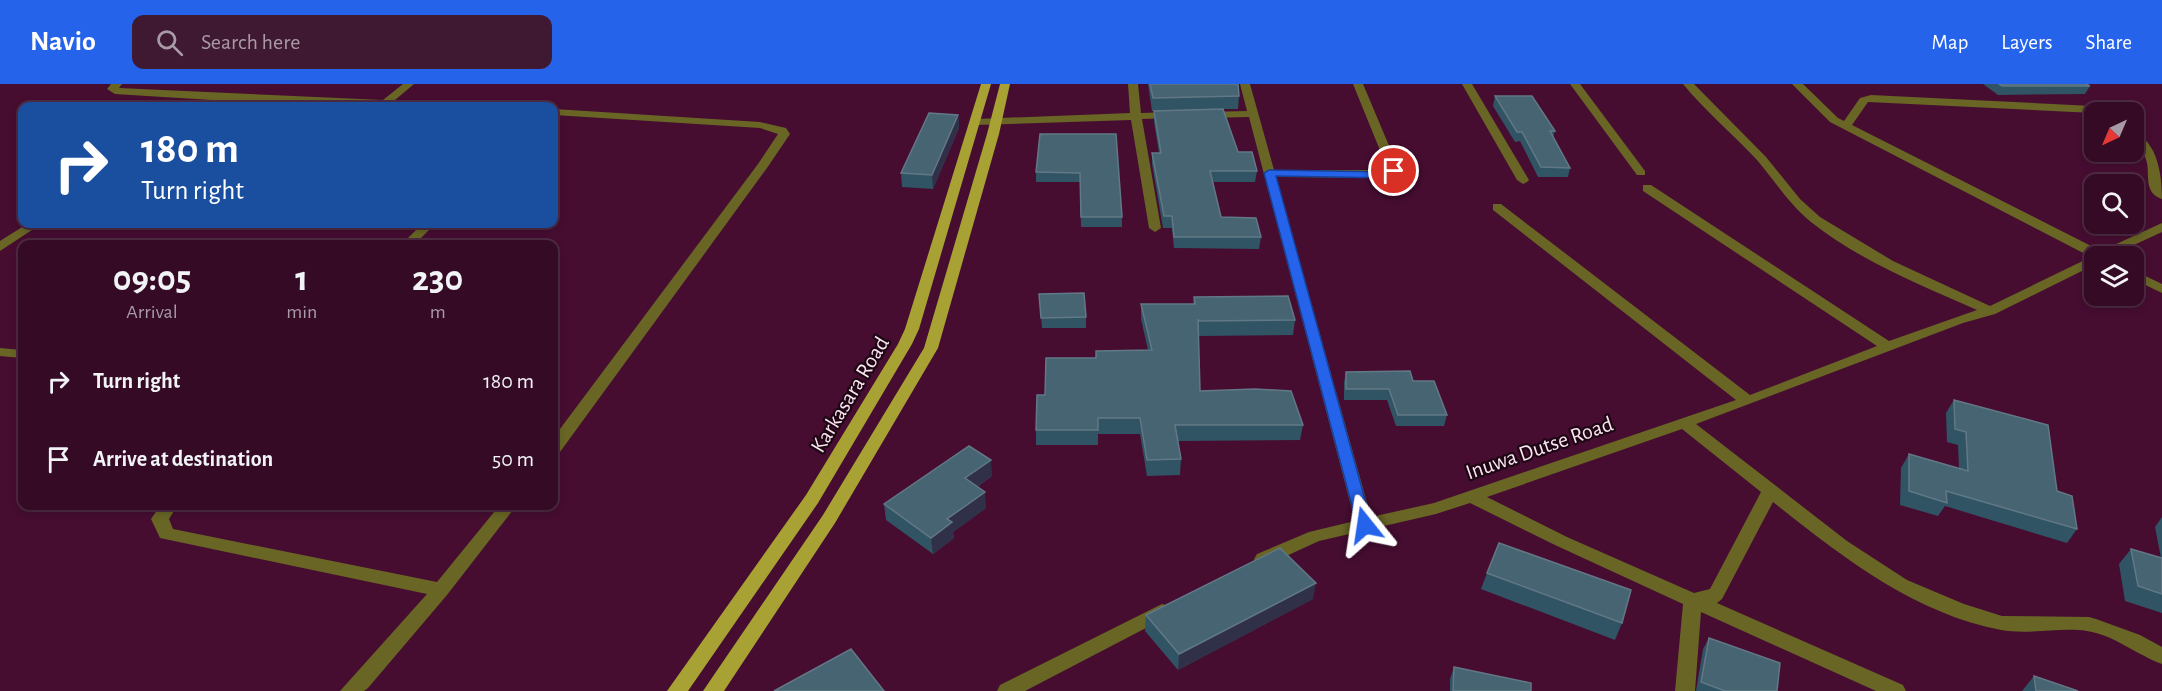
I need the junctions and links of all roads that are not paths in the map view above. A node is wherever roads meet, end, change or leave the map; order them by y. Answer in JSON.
{"nodes":[{"id":1,"x":117,"y":84,"type":"edge"},
{"id":2,"x":409,"y":84,"type":"edge"},
{"id":3,"x":986,"y":84,"type":"edge"},
{"id":4,"x":1005,"y":84,"type":"edge"},
{"id":5,"x":1133,"y":84,"type":"edge"},
{"id":6,"x":1245,"y":84,"type":"edge"},
{"id":7,"x":1358,"y":84,"type":"edge"},
{"id":8,"x":1467,"y":84,"type":"edge"},
{"id":9,"x":1575,"y":84,"type":"edge"},
{"id":10,"x":1688,"y":84,"type":"edge"},
{"id":11,"x":1797,"y":84,"type":"edge"},
{"id":12,"x":222,"y":97,"type":"junction"},
{"id":13,"x":215,"y":102,"type":"edge"},
{"id":14,"x":358,"y":102,"type":"edge"},
{"id":15,"x":386,"y":102,"type":"edge"},
{"id":16,"x":2084,"y":109,"type":"edge"},
{"id":17,"x":558,"y":111,"type":"edge"},
{"id":18,"x":1252,"y":114,"type":"junction"},
{"id":19,"x":1136,"y":116,"type":"junction"},
{"id":20,"x":976,"y":122,"type":"junction"},
{"id":21,"x":996,"y":122,"type":"junction"},
{"id":22,"x":1846,"y":126,"type":"junction"},
{"id":23,"x":2144,"y":148,"type":"edge"},
{"id":24,"x":1269,"y":173,"type":"junction"},
{"id":25,"x":1641,"y":173,"type":"dead end"},
{"id":26,"x":1523,"y":180,"type":"dead end"},
{"id":27,"x":1647,"y":188,"type":"dead end"},
{"id":28,"x":2162,"y":195,"type":"edge"},
{"id":29,"x":1497,"y":207,"type":"dead end"},
{"id":30,"x":29,"y":228,"type":"edge"},
{"id":31,"x":425,"y":228,"type":"edge"},
{"id":32,"x":1155,"y":228,"type":"dead end"},
{"id":33,"x":2162,"y":228,"type":"edge"},
{"id":34,"x":412,"y":240,"type":"edge"},
{"id":35,"x":2123,"y":246,"type":"edge"},
{"id":36,"x":0,"y":247,"type":"edge"},
{"id":37,"x":2084,"y":247,"type":"edge"},
{"id":38,"x":2084,"y":265,"type":"edge"},
{"id":39,"x":2144,"y":280,"type":"edge"},
{"id":40,"x":2162,"y":289,"type":"edge"},
{"id":41,"x":1990,"y":311,"type":"junction"},
{"id":42,"x":1888,"y":347,"type":"junction"},
{"id":43,"x":0,"y":352,"type":"edge"},
{"id":44,"x":18,"y":354,"type":"edge"},
{"id":45,"x":1748,"y":401,"type":"junction"},
{"id":46,"x":1684,"y":423,"type":"junction"},
{"id":47,"x":558,"y":443,"type":"edge"},
{"id":48,"x":1770,"y":492,"type":"junction"},
{"id":49,"x":1471,"y":496,"type":"junction"},
{"id":50,"x":166,"y":510,"type":"edge"},
{"id":51,"x":505,"y":510,"type":"edge"},
{"id":52,"x":1365,"y":525,"type":"junction"},
{"id":53,"x":1243,"y":570,"type":"edge"},
{"id":54,"x":441,"y":590,"type":"junction"},
{"id":55,"x":1693,"y":600,"type":"junction"},
{"id":56,"x":1180,"y":602,"type":"edge"},
{"id":57,"x":2162,"y":657,"type":"edge"},
{"id":58,"x":350,"y":691,"type":"edge"},
{"id":59,"x":676,"y":691,"type":"edge"},
{"id":60,"x":713,"y":691,"type":"edge"},
{"id":61,"x":1007,"y":691,"type":"edge"},
{"id":62,"x":1685,"y":691,"type":"edge"},
{"id":63,"x":1896,"y":691,"type":"edge"}],
"edges":[{"from":1,"to":12,"type":"street"},
{"from":2,"to":15,"type":"street"},
{"from":3,"to":20,"type":"main road","name":"Karkasara Road"},
{"from":4,"to":21,"type":"main road","name":"Karkasara Road"},
{"from":5,"to":19,"type":"street"},
{"from":6,"to":18,"type":"street"},
{"from":7,"to":24,"type":"street"},
{"from":8,"to":26,"type":"street"},
{"from":9,"to":25,"type":"street"},
{"from":10,"to":41,"type":"street"},
{"from":11,"to":22,"type":"street"},
{"from":12,"to":13,"type":"street"},
{"from":12,"to":14,"type":"street"},
{"from":16,"to":22,"type":"street"},
{"from":17,"to":47,"type":"street"},
{"from":18,"to":19,"type":"street"},
{"from":18,"to":24,"type":"street"},
{"from":19,"to":21,"type":"street"},
{"from":19,"to":32,"type":"street"},
{"from":20,"to":21,"type":"street"},
{"from":20,"to":59,"type":"main road","name":"Karkasara Road"},
{"from":21,"to":60,"type":"main road","name":"Karkasara Road"},
{"from":22,"to":37,"type":"street"},
{"from":23,"to":28,"type":"street"},
{"from":24,"to":52,"type":"street"},
{"from":27,"to":42,"type":"street"},
{"from":29,"to":45,"type":"street"},
{"from":30,"to":36,"type":"street"},
{"from":31,"to":34,"type":"street"},
{"from":33,"to":35,"type":"street"},
{"from":38,"to":41,"type":"street","name":"Inuwa Dutse Road"},
{"from":39,"to":40,"type":"street"},
{"from":41,"to":42,"type":"street","name":"Inuwa Dutse Road"},
{"from":42,"to":45,"type":"street","name":"Inuwa Dutse Road"},
{"from":43,"to":44,"type":"street"},
{"from":45,"to":46,"type":"street","name":"Inuwa Dutse Road"},
{"from":46,"to":48,"type":"street"},
{"from":46,"to":49,"type":"street","name":"Inuwa Dutse Road"},
{"from":48,"to":55,"type":"street"},
{"from":48,"to":57,"type":"street"},
{"from":49,"to":52,"type":"street","name":"Inuwa Dutse Road"},
{"from":49,"to":55,"type":"street"},
{"from":50,"to":54,"type":"street"},
{"from":51,"to":54,"type":"street"},
{"from":52,"to":53,"type":"street","name":"Inuwa Dutse Road"},
{"from":54,"to":58,"type":"street"},
{"from":55,"to":62,"type":"street"},
{"from":55,"to":63,"type":"street"},
{"from":56,"to":61,"type":"street"}]}
